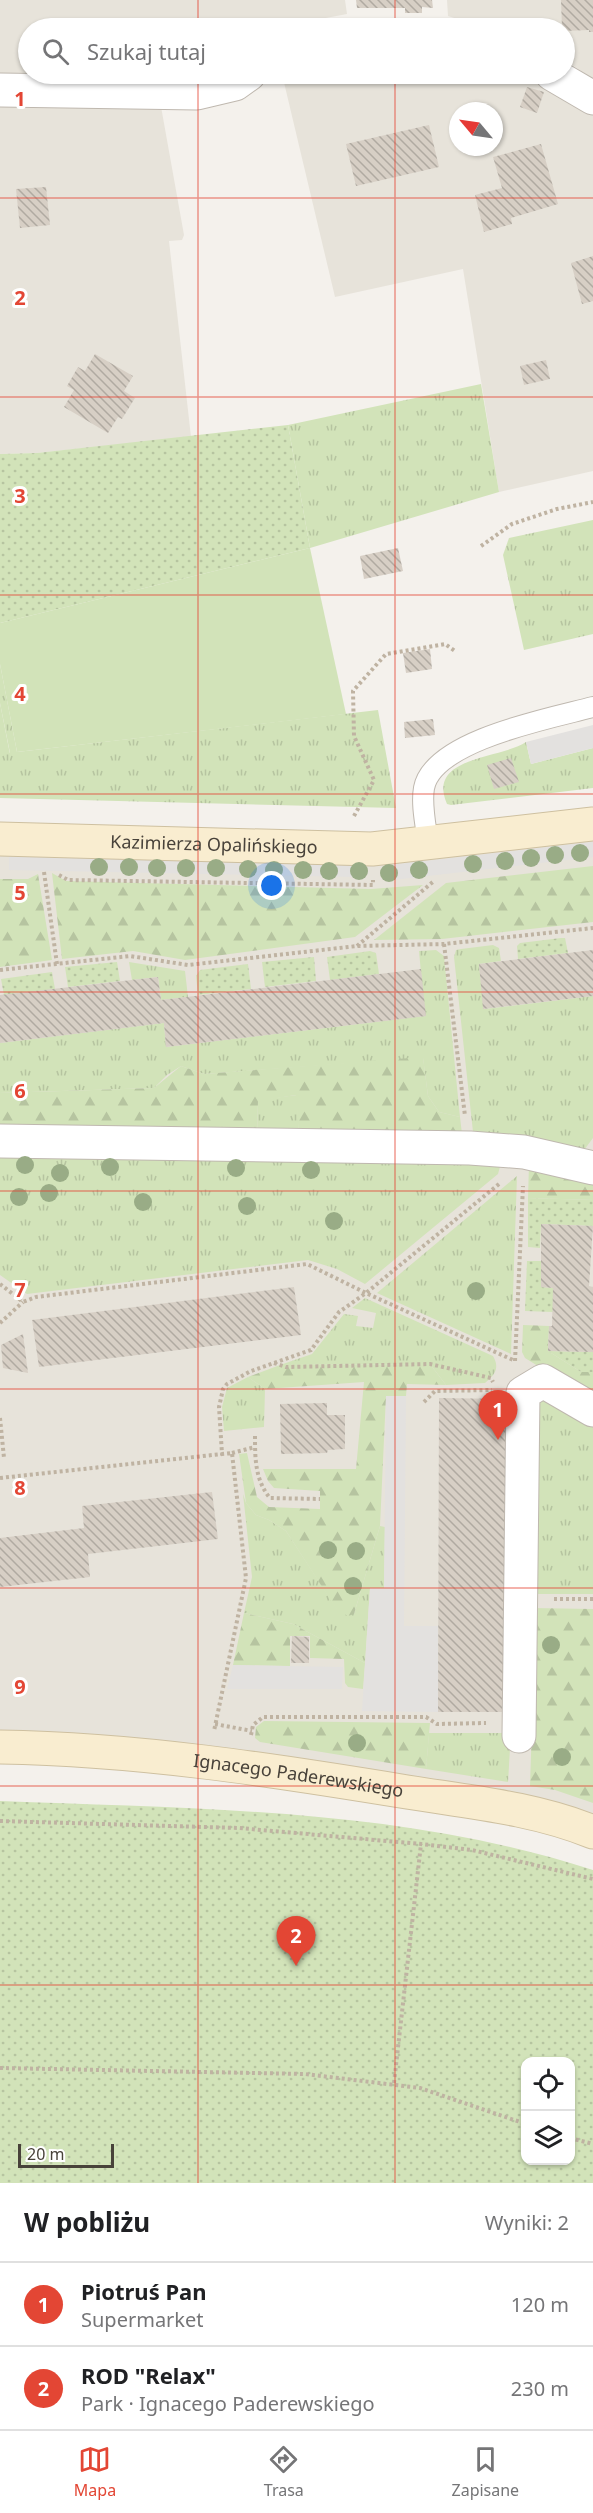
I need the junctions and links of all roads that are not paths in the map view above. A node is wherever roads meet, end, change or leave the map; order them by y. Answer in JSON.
{"nodes":[{"id":1,"x":235,"y":84,"type":"edge"},
{"id":2,"x":569,"y":84,"type":"edge"},
{"id":3,"x":0,"y":90,"type":"edge"},
{"id":4,"x":593,"y":98,"type":"edge"},
{"id":5,"x":593,"y":707,"type":"edge"},
{"id":6,"x":593,"y":824,"type":"edge"},
{"id":7,"x":0,"y":839,"type":"edge"},
{"id":8,"x":428,"y":843,"type":"junction"},
{"id":9,"x":0,"y":1141,"type":"edge"},
{"id":10,"x":593,"y":1168,"type":"edge"},
{"id":11,"x":593,"y":1410,"type":"edge"},
{"id":12,"x":519,"y":1729,"type":"road end"},
{"id":13,"x":0,"y":1747,"type":"edge"},
{"id":14,"x":593,"y":1832,"type":"edge"}],
"edges":[{"from":1,"to":3,"type":"street"},
{"from":2,"to":4,"type":"street"},
{"from":5,"to":8,"type":"lane"},
{"from":6,"to":8,"type":"street","name":"Kazimierza Opalińskiego"},
{"from":7,"to":8,"type":"street","name":"Kazimierza Opalińskiego"},
{"from":9,"to":10,"type":"street"},
{"from":11,"to":12,"type":"street"},
{"from":13,"to":14,"type":"street","name":"Ignacego Paderewskiego"}]}
